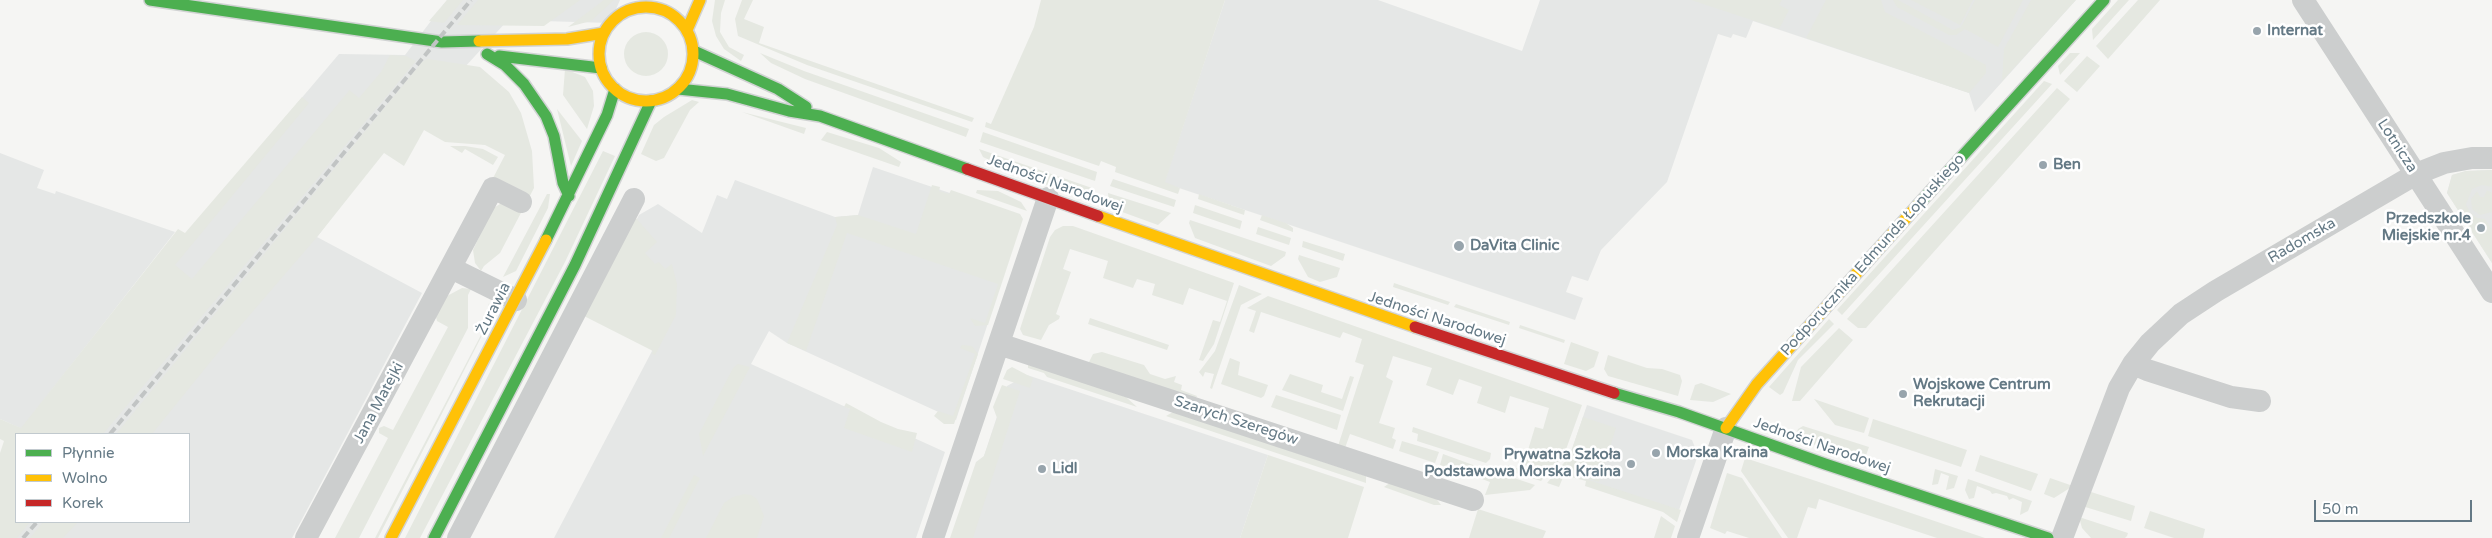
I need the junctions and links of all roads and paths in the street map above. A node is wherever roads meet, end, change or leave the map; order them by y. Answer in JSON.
{"nodes":[{"id":1,"x":150,"y":0,"type":"edge"},
{"id":2,"x":700,"y":0,"type":"edge"},
{"id":3,"x":2104,"y":0,"type":"edge"},
{"id":4,"x":2303,"y":0,"type":"edge"},
{"id":5,"x":654,"y":4,"type":"edge"},
{"id":6,"x":687,"y":30,"type":"junction"},
{"id":7,"x":604,"y":33,"type":"junction"},
{"id":8,"x":442,"y":42,"type":"junction"},
{"id":9,"x":694,"y":51,"type":"junction"},
{"id":10,"x":487,"y":54,"type":"junction"},
{"id":11,"x":601,"y":68,"type":"junction"},
{"id":12,"x":615,"y":89,"type":"junction"},
{"id":13,"x":678,"y":89,"type":"junction"},
{"id":14,"x":651,"y":101,"type":"junction"},
{"id":15,"x":820,"y":116,"type":"junction"},
{"id":16,"x":2492,"y":158,"type":"edge"},
{"id":17,"x":2416,"y":174,"type":"junction"},
{"id":18,"x":569,"y":196,"type":"junction"},
{"id":19,"x":1048,"y":198,"type":"junction"},
{"id":20,"x":634,"y":199,"type":"dead end"},
{"id":21,"x":521,"y":202,"type":"dead end"},
{"id":22,"x":451,"y":268,"type":"junction"},
{"id":23,"x":2492,"y":292,"type":"edge"},
{"id":24,"x":516,"y":300,"type":"junction"},
{"id":25,"x":999,"y":344,"type":"junction"},
{"id":26,"x":2133,"y":364,"type":"junction"},
{"id":27,"x":2260,"y":401,"type":"dead end"},
{"id":28,"x":1726,"y":428,"type":"junction"},
{"id":29,"x":1473,"y":500,"type":"dead end"},
{"id":30,"x":306,"y":538,"type":"edge"},
{"id":31,"x":391,"y":538,"type":"edge"},
{"id":32,"x":434,"y":538,"type":"edge"},
{"id":33,"x":458,"y":538,"type":"edge"},
{"id":34,"x":933,"y":538,"type":"edge"},
{"id":35,"x":1688,"y":538,"type":"edge"},
{"id":36,"x":2048,"y":538,"type":"edge"},
{"id":37,"x":2062,"y":538,"type":"edge"}],
"edges":[{"from":1,"to":8,"type":"street"},
{"from":2,"to":6,"type":"street"},
{"from":3,"to":28,"type":"street","name":"Podporucznika Edmunda Łopuskiego"},
{"from":4,"to":17,"type":"street","name":"Lotnicza"},
{"from":5,"to":6,"type":"street"},
{"from":5,"to":7,"type":"street"},
{"from":6,"to":9,"type":"street"},
{"from":7,"to":8,"type":"street"},
{"from":7,"to":11,"type":"street"},
{"from":8,"to":10,"type":"street"},
{"from":9,"to":13,"type":"street"},
{"from":9,"to":15,"type":"street","name":"Jedności Narodowej"},
{"from":10,"to":11,"type":"street"},
{"from":10,"to":18,"type":"street"},
{"from":11,"to":12,"type":"street"},
{"from":12,"to":14,"type":"street"},
{"from":12,"to":18,"type":"street","name":"Żurawia"},
{"from":13,"to":14,"type":"street"},
{"from":13,"to":15,"type":"street","name":"Jedności Narodowej"},
{"from":14,"to":32,"type":"street"},
{"from":15,"to":19,"type":"street","name":"Jedności Narodowej"},
{"from":16,"to":17,"type":"street","name":"Radomska"},
{"from":17,"to":23,"type":"street","name":"Lotnicza"},
{"from":17,"to":26,"type":"street","name":"Radomska"},
{"from":18,"to":24,"type":"street","name":"Żurawia"},
{"from":19,"to":25,"type":"street"},
{"from":19,"to":28,"type":"street","name":"Jedności Narodowej"},
{"from":20,"to":33,"type":"street"},
{"from":21,"to":22,"type":"street","name":"Jana Matejki"},
{"from":22,"to":24,"type":"street"},
{"from":22,"to":30,"type":"street","name":"Jana Matejki"},
{"from":24,"to":31,"type":"street","name":"Żurawia"},
{"from":25,"to":29,"type":"street","name":"Szarych Szeregów"},
{"from":25,"to":34,"type":"street"},
{"from":26,"to":27,"type":"street"},
{"from":26,"to":37,"type":"street","name":"Radomska"},
{"from":28,"to":35,"type":"street","name":"Podporucznika Edmunda Łopuskiego"},
{"from":28,"to":36,"type":"street","name":"Jedności Narodowej"}]}
